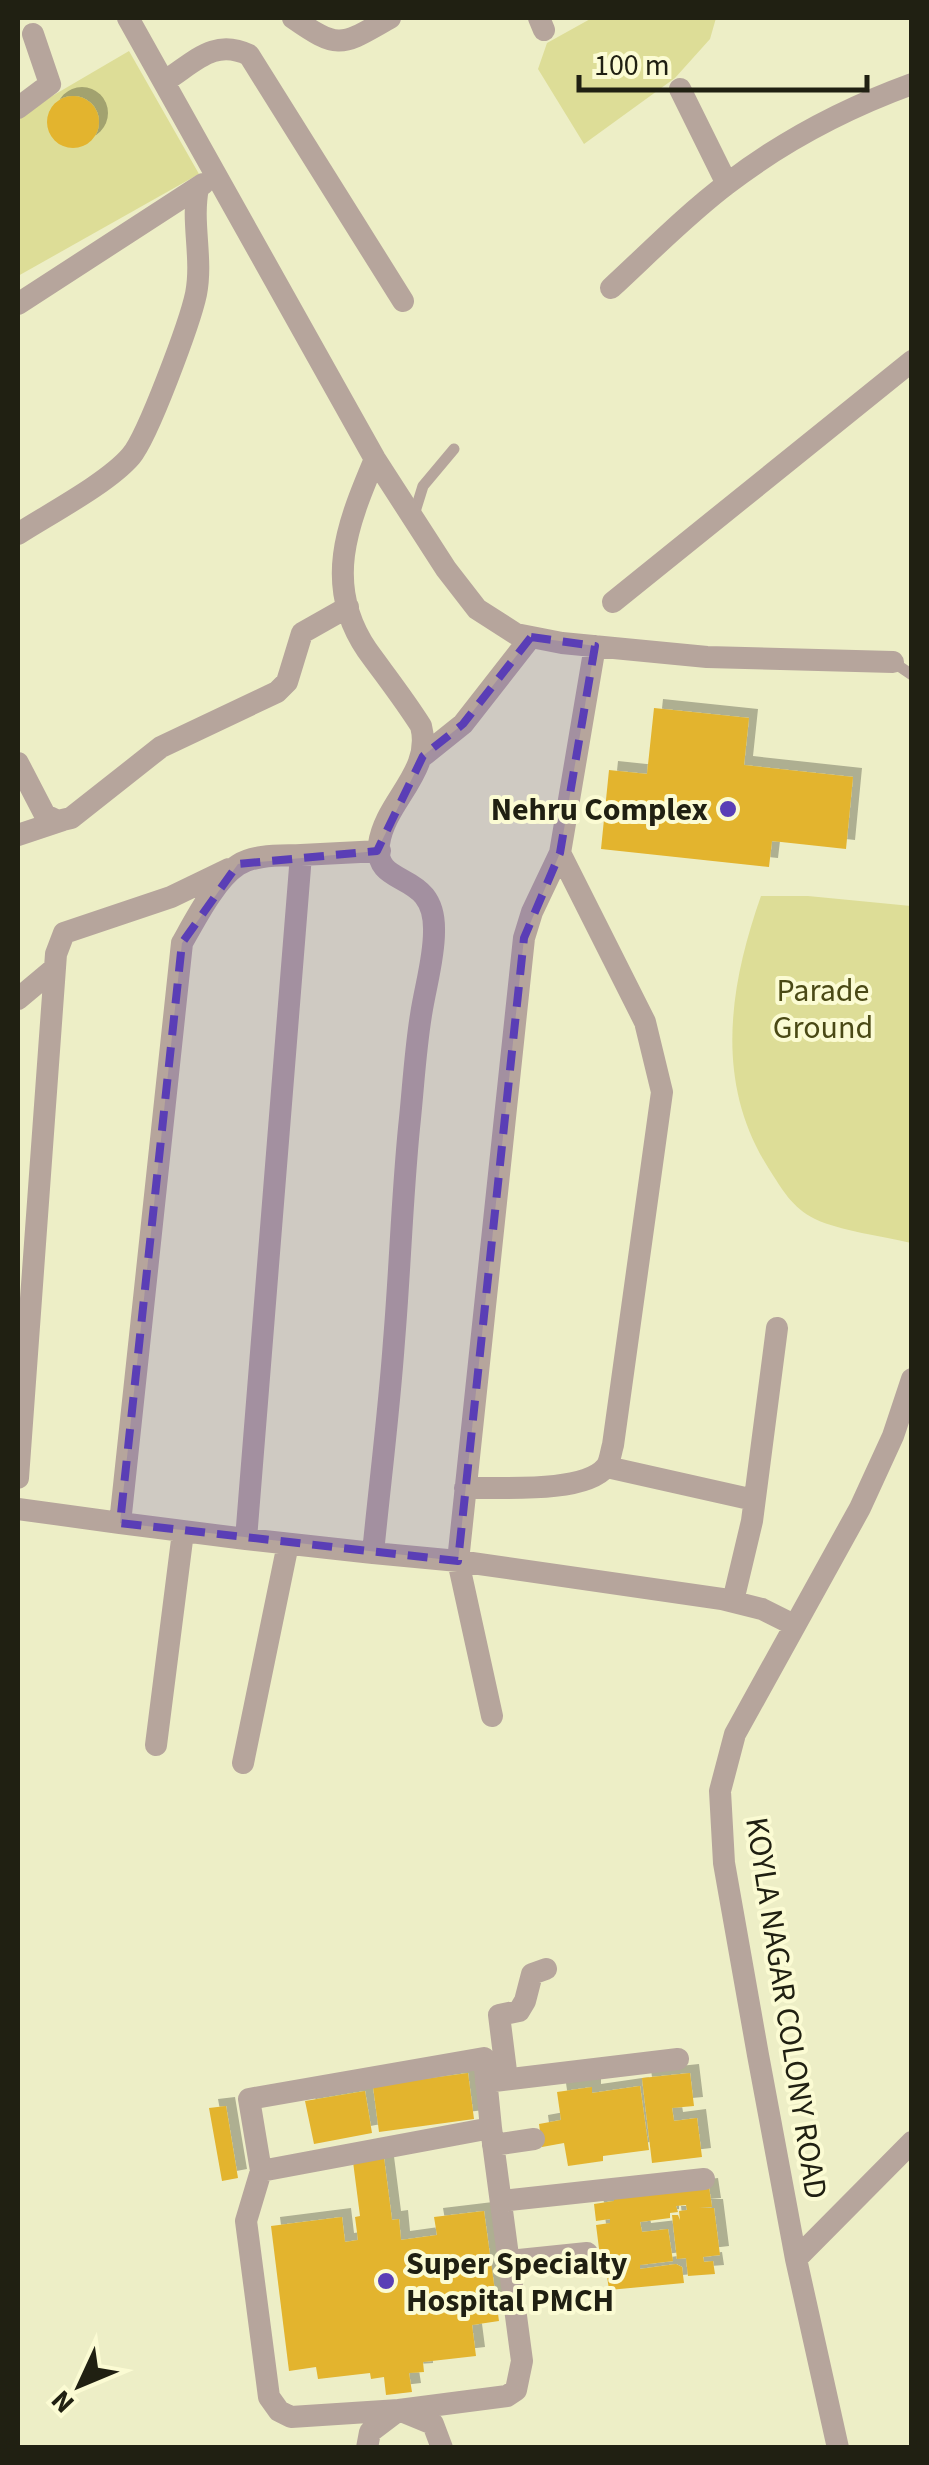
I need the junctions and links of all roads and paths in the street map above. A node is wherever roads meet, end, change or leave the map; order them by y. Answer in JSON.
{"nodes":[{"id":1,"x":128,"y":18,"type":"edge"},
{"id":2,"x":293,"y":18,"type":"edge"},
{"id":3,"x":390,"y":18,"type":"edge"},
{"id":4,"x":33,"y":34,"type":"dead end"},
{"id":5,"x":165,"y":81,"type":"junction"},
{"id":6,"x":912,"y":84,"type":"edge"},
{"id":7,"x":680,"y":89,"type":"dead end"},
{"id":8,"x":18,"y":108,"type":"edge"},
{"id":9,"x":218,"y":174,"type":"junction"},
{"id":10,"x":727,"y":184,"type":"junction"},
{"id":11,"x":198,"y":188,"type":"junction"},
{"id":12,"x":611,"y":288,"type":"dead end"},
{"id":13,"x":403,"y":300,"type":"dead end"},
{"id":14,"x":18,"y":304,"type":"edge"},
{"id":15,"x":912,"y":361,"type":"edge"},
{"id":16,"x":454,"y":450,"type":"dead end"},
{"id":17,"x":374,"y":459,"type":"junction"},
{"id":18,"x":424,"y":486,"type":"junction"},
{"id":19,"x":394,"y":492,"type":"junction"},
{"id":20,"x":412,"y":519,"type":"junction"},
{"id":21,"x":18,"y":534,"type":"edge"},
{"id":22,"x":613,"y":602,"type":"dead end"},
{"id":23,"x":348,"y":607,"type":"junction"},
{"id":24,"x":531,"y":637,"type":"junction"},
{"id":25,"x":595,"y":646,"type":"junction"},
{"id":26,"x":905,"y":664,"type":"edge"},
{"id":27,"x":422,"y":756,"type":"junction"},
{"id":28,"x":18,"y":763,"type":"edge"},
{"id":29,"x":71,"y":818,"type":"junction"},
{"id":30,"x":18,"y":834,"type":"edge"},
{"id":31,"x":380,"y":851,"type":"junction"},
{"id":32,"x":560,"y":853,"type":"junction"},
{"id":33,"x":301,"y":855,"type":"junction"},
{"id":34,"x":238,"y":864,"type":"junction"},
{"id":35,"x":171,"y":896,"type":"junction"},
{"id":36,"x":182,"y":943,"type":"junction"},
{"id":37,"x":55,"y":968,"type":"junction"},
{"id":38,"x":18,"y":999,"type":"edge"},
{"id":39,"x":777,"y":1328,"type":"dead end"},
{"id":40,"x":912,"y":1379,"type":"edge"},
{"id":41,"x":607,"y":1466,"type":"junction"},
{"id":42,"x":18,"y":1478,"type":"edge"},
{"id":43,"x":466,"y":1488,"type":"junction"},
{"id":44,"x":754,"y":1500,"type":"junction"},
{"id":45,"x":18,"y":1508,"type":"edge"},
{"id":46,"x":120,"y":1523,"type":"junction"},
{"id":47,"x":183,"y":1532,"type":"junction"},
{"id":48,"x":246,"y":1539,"type":"junction"},
{"id":49,"x":288,"y":1544,"type":"junction"},
{"id":50,"x":373,"y":1553,"type":"junction"},
{"id":51,"x":458,"y":1561,"type":"junction"},
{"id":52,"x":732,"y":1601,"type":"junction"},
{"id":53,"x":794,"y":1625,"type":"junction"},
{"id":54,"x":492,"y":1716,"type":"dead end"},
{"id":55,"x":156,"y":1744,"type":"dead end"},
{"id":56,"x":243,"y":1763,"type":"dead end"},
{"id":57,"x":546,"y":1969,"type":"dead end"},
{"id":58,"x":678,"y":2059,"type":"dead end"},
{"id":59,"x":497,"y":2080,"type":"junction"},
{"id":60,"x":492,"y":2137,"type":"junction"},
{"id":61,"x":534,"y":2139,"type":"dead end"},
{"id":62,"x":912,"y":2142,"type":"edge"},
{"id":63,"x":261,"y":2171,"type":"junction"},
{"id":64,"x":704,"y":2179,"type":"dead end"},
{"id":65,"x":501,"y":2201,"type":"junction"},
{"id":66,"x":587,"y":2253,"type":"dead end"},
{"id":67,"x":796,"y":2258,"type":"junction"},
{"id":68,"x":508,"y":2261,"type":"junction"},
{"id":69,"x":399,"y":2410,"type":"junction"},
{"id":70,"x":367,"y":2448,"type":"edge"},
{"id":71,"x":442,"y":2448,"type":"edge"},
{"id":72,"x":838,"y":2448,"type":"edge"}],
"edges":[{"from":1,"to":5,"type":"street"},
{"from":2,"to":3,"type":"street"},
{"from":4,"to":8,"type":"street"},
{"from":5,"to":9,"type":"street"},
{"from":5,"to":13,"type":"street"},
{"from":6,"to":10,"type":"street"},
{"from":7,"to":10,"type":"street"},
{"from":9,"to":11,"type":"street"},
{"from":9,"to":17,"type":"street"},
{"from":10,"to":12,"type":"street"},
{"from":11,"to":14,"type":"street"},
{"from":11,"to":21,"type":"street"},
{"from":15,"to":22,"type":"street"},
{"from":16,"to":18,"type":"lane"},
{"from":17,"to":19,"type":"street"},
{"from":17,"to":23,"type":"street"},
{"from":18,"to":19,"type":"lane"},
{"from":18,"to":20,"type":"lane"},
{"from":19,"to":20,"type":"street"},
{"from":20,"to":24,"type":"street"},
{"from":23,"to":27,"type":"street"},
{"from":23,"to":29,"type":"street"},
{"from":24,"to":25,"type":"street"},
{"from":24,"to":27,"type":"street"},
{"from":25,"to":26,"type":"street"},
{"from":25,"to":32,"type":"street"},
{"from":27,"to":31,"type":"street"},
{"from":28,"to":29,"type":"street"},
{"from":29,"to":30,"type":"street"},
{"from":31,"to":33,"type":"street"},
{"from":31,"to":50,"type":"street"},
{"from":32,"to":41,"type":"street"},
{"from":32,"to":43,"type":"street"},
{"from":33,"to":34,"type":"street"},
{"from":33,"to":48,"type":"street"},
{"from":34,"to":35,"type":"street"},
{"from":34,"to":36,"type":"street"},
{"from":35,"to":36,"type":"street"},
{"from":35,"to":37,"type":"street"},
{"from":36,"to":46,"type":"street"},
{"from":37,"to":38,"type":"street"},
{"from":37,"to":42,"type":"street"},
{"from":39,"to":44,"type":"street"},
{"from":40,"to":53,"type":"street","name":"KOYLA NAGAR COLONY ROAD"},
{"from":41,"to":43,"type":"street"},
{"from":41,"to":44,"type":"street"},
{"from":43,"to":51,"type":"street"},
{"from":44,"to":52,"type":"street"},
{"from":45,"to":46,"type":"street"},
{"from":46,"to":47,"type":"street"},
{"from":47,"to":48,"type":"street"},
{"from":47,"to":55,"type":"street"},
{"from":48,"to":49,"type":"street"},
{"from":49,"to":50,"type":"street"},
{"from":49,"to":56,"type":"street"},
{"from":50,"to":51,"type":"street"},
{"from":51,"to":52,"type":"street"},
{"from":51,"to":54,"type":"street"},
{"from":52,"to":53,"type":"street"},
{"from":53,"to":67,"type":"street","name":"KOYLA NAGAR COLONY ROAD"},
{"from":57,"to":59,"type":"street"},
{"from":58,"to":59,"type":"street"},
{"from":59,"to":60,"type":"street"},
{"from":59,"to":63,"type":"street"},
{"from":60,"to":61,"type":"street"},
{"from":60,"to":63,"type":"street"},
{"from":60,"to":65,"type":"street"},
{"from":62,"to":67,"type":"street"},
{"from":63,"to":69,"type":"street"},
{"from":64,"to":65,"type":"street"},
{"from":65,"to":68,"type":"street"},
{"from":66,"to":68,"type":"street"},
{"from":67,"to":72,"type":"street","name":"KOYLA NAGAR COLONY ROAD"},
{"from":68,"to":69,"type":"street"},
{"from":69,"to":70,"type":"street"},
{"from":69,"to":71,"type":"street"}]}
